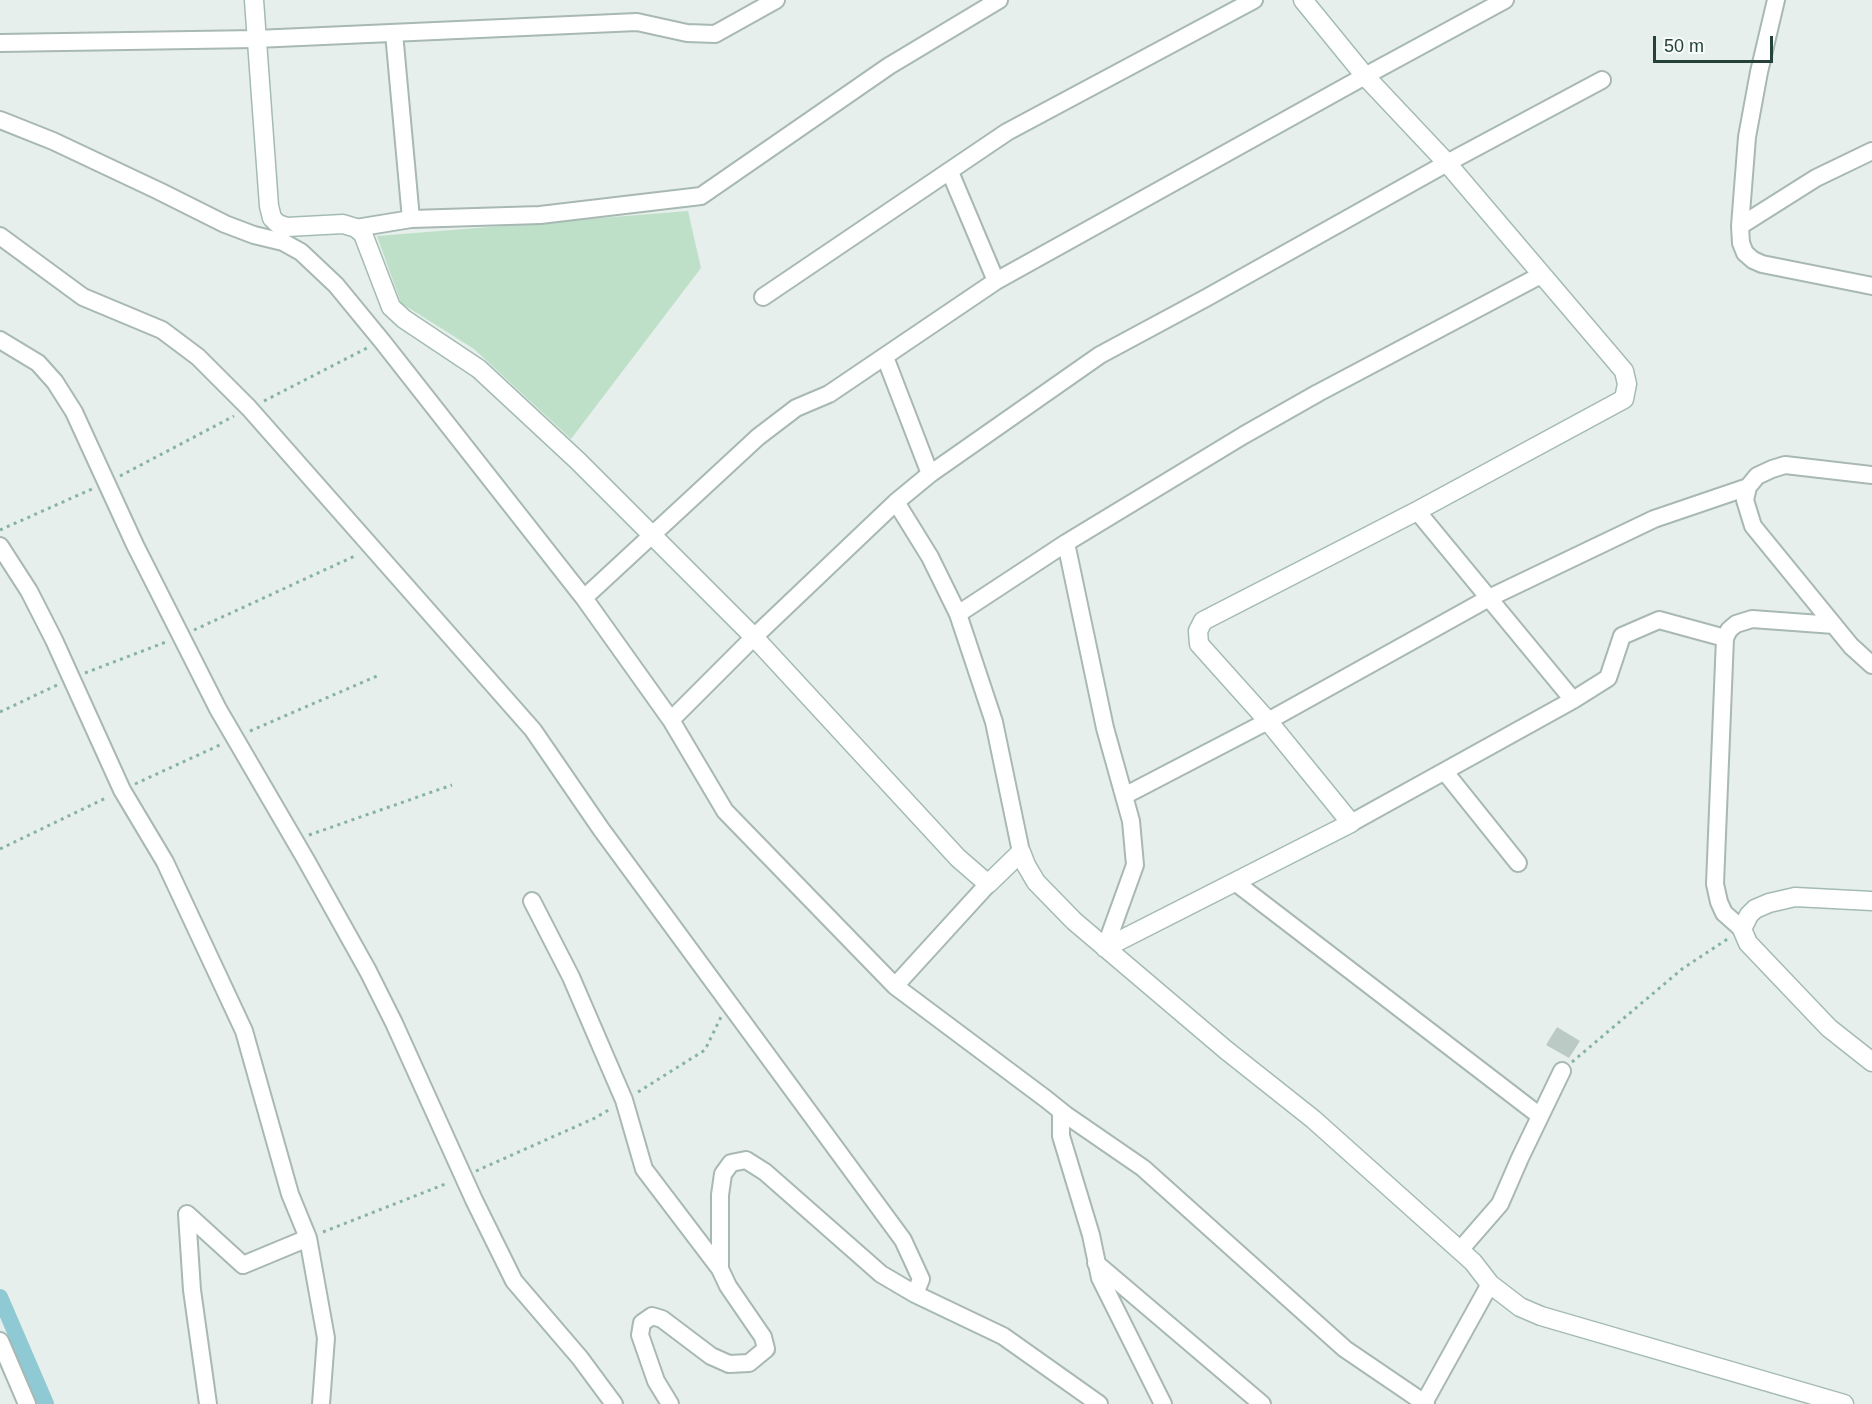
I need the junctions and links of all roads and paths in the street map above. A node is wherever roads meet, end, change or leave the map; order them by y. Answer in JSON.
{"nodes":[{"id":1,"x":254,"y":0,"type":"edge"},
{"id":2,"x":776,"y":0,"type":"edge"},
{"id":3,"x":999,"y":0,"type":"edge"},
{"id":4,"x":1254,"y":0,"type":"edge"},
{"id":5,"x":1303,"y":0,"type":"edge"},
{"id":6,"x":1505,"y":0,"type":"edge"},
{"id":7,"x":1776,"y":0,"type":"edge"},
{"id":8,"x":394,"y":33,"type":"junction"},
{"id":9,"x":256,"y":39,"type":"junction"},
{"id":10,"x":0,"y":43,"type":"edge"},
{"id":11,"x":1365,"y":76,"type":"junction"},
{"id":12,"x":1602,"y":80,"type":"dead end"},
{"id":13,"x":0,"y":120,"type":"edge"},
{"id":14,"x":1872,"y":151,"type":"edge"},
{"id":15,"x":1447,"y":163,"type":"junction"},
{"id":16,"x":950,"y":172,"type":"junction"},
{"id":17,"x":411,"y":219,"type":"junction"},
{"id":18,"x":1740,"y":226,"type":"junction"},
{"id":19,"x":356,"y":228,"type":"junction"},
{"id":20,"x":285,"y":234,"type":"junction"},
{"id":21,"x":0,"y":236,"type":"edge"},
{"id":22,"x":1541,"y":275,"type":"junction"},
{"id":23,"x":996,"y":281,"type":"junction"},
{"id":24,"x":1872,"y":286,"type":"edge"},
{"id":25,"x":763,"y":297,"type":"dead end"},
{"id":26,"x":0,"y":340,"type":"edge"},
{"id":27,"x":382,"y":341,"type":"junction"},
{"id":28,"x":885,"y":357,"type":"junction"},
{"id":29,"x":249,"y":408,"type":"junction"},
{"id":30,"x":930,"y":474,"type":"junction"},
{"id":31,"x":1872,"y":475,"type":"edge"},
{"id":32,"x":106,"y":483,"type":"junction"},
{"id":33,"x":1748,"y":487,"type":"junction"},
{"id":34,"x":896,"y":502,"type":"junction"},
{"id":35,"x":1417,"y":511,"type":"junction"},
{"id":36,"x":0,"y":530,"type":"edge"},
{"id":37,"x":652,"y":535,"type":"junction"},
{"id":38,"x":1066,"y":543,"type":"junction"},
{"id":39,"x":0,"y":546,"type":"edge"},
{"id":40,"x":584,"y":598,"type":"junction"},
{"id":41,"x":1489,"y":598,"type":"junction"},
{"id":42,"x":958,"y":614,"type":"junction"},
{"id":43,"x":1834,"y":626,"type":"junction"},
{"id":44,"x":754,"y":637,"type":"junction"},
{"id":45,"x":1725,"y":638,"type":"junction"},
{"id":46,"x":1872,"y":665,"type":"edge"},
{"id":47,"x":377,"y":676,"type":"dead end"},
{"id":48,"x":1573,"y":700,"type":"junction"},
{"id":49,"x":671,"y":720,"type":"junction"},
{"id":50,"x":1268,"y":721,"type":"junction"},
{"id":51,"x":234,"y":738,"type":"junction"},
{"id":52,"x":1445,"y":772,"type":"junction"},
{"id":53,"x":452,"y":785,"type":"dead end"},
{"id":54,"x":122,"y":790,"type":"junction"},
{"id":55,"x":1124,"y":796,"type":"junction"},
{"id":56,"x":1351,"y":823,"type":"junction"},
{"id":57,"x":295,"y":840,"type":"junction"},
{"id":58,"x":0,"y":849,"type":"edge"},
{"id":59,"x":1021,"y":852,"type":"junction"},
{"id":60,"x":1518,"y":863,"type":"dead end"},
{"id":61,"x":1235,"y":882,"type":"junction"},
{"id":62,"x":988,"y":884,"type":"junction"},
{"id":63,"x":532,"y":901,"type":"dead end"},
{"id":64,"x":1872,"y":901,"type":"edge"},
{"id":65,"x":1742,"y":929,"type":"junction"},
{"id":66,"x":1105,"y":948,"type":"junction"},
{"id":67,"x":895,"y":986,"type":"junction"},
{"id":68,"x":729,"y":1002,"type":"junction"},
{"id":69,"x":1872,"y":1062,"type":"edge"},
{"id":70,"x":1562,"y":1071,"type":"joint"},
{"id":71,"x":624,"y":1100,"type":"junction"},
{"id":72,"x":1061,"y":1111,"type":"junction"},
{"id":73,"x":1540,"y":1116,"type":"junction"},
{"id":74,"x":463,"y":1176,"type":"junction"},
{"id":75,"x":308,"y":1238,"type":"junction"},
{"id":76,"x":1460,"y":1250,"type":"junction"},
{"id":77,"x":1096,"y":1263,"type":"junction"},
{"id":78,"x":720,"y":1269,"type":"junction"},
{"id":79,"x":1490,"y":1284,"type":"junction"},
{"id":80,"x":915,"y":1294,"type":"junction"},
{"id":81,"x":0,"y":1341,"type":"edge"},
{"id":82,"x":1425,"y":1403,"type":"edge"},
{"id":83,"x":27,"y":1404,"type":"edge"},
{"id":84,"x":208,"y":1404,"type":"edge"},
{"id":85,"x":321,"y":1404,"type":"edge"},
{"id":86,"x":614,"y":1404,"type":"edge"},
{"id":87,"x":670,"y":1404,"type":"edge"},
{"id":88,"x":1099,"y":1404,"type":"edge"},
{"id":89,"x":1163,"y":1404,"type":"edge"},
{"id":90,"x":1262,"y":1404,"type":"edge"},
{"id":91,"x":1844,"y":1404,"type":"edge"}],
"edges":[{"from":1,"to":9,"type":"street"},
{"from":2,"to":8,"type":"street"},
{"from":3,"to":17,"type":"street"},
{"from":4,"to":16,"type":"street"},
{"from":5,"to":11,"type":"street"},
{"from":6,"to":11,"type":"street"},
{"from":7,"to":18,"type":"street"},
{"from":8,"to":9,"type":"street"},
{"from":8,"to":17,"type":"street"},
{"from":9,"to":10,"type":"street"},
{"from":9,"to":20,"type":"street"},
{"from":11,"to":15,"type":"street"},
{"from":11,"to":23,"type":"street"},
{"from":12,"to":15,"type":"street"},
{"from":13,"to":20,"type":"street"},
{"from":14,"to":18,"type":"street"},
{"from":15,"to":22,"type":"street"},
{"from":15,"to":30,"type":"street"},
{"from":16,"to":23,"type":"street"},
{"from":16,"to":25,"type":"street"},
{"from":17,"to":19,"type":"street"},
{"from":18,"to":24,"type":"street"},
{"from":19,"to":20,"type":"street"},
{"from":19,"to":37,"type":"street"},
{"from":20,"to":27,"type":"street"},
{"from":21,"to":29,"type":"street"},
{"from":22,"to":35,"type":"street"},
{"from":22,"to":38,"type":"street"},
{"from":23,"to":28,"type":"street"},
{"from":26,"to":32,"type":"street"},
{"from":27,"to":29,"type":"path"},
{"from":27,"to":40,"type":"street"},
{"from":28,"to":30,"type":"street"},
{"from":28,"to":37,"type":"street"},
{"from":29,"to":32,"type":"path"},
{"from":29,"to":68,"type":"street"},
{"from":30,"to":34,"type":"street"},
{"from":31,"to":33,"type":"street"},
{"from":32,"to":36,"type":"path"},
{"from":32,"to":51,"type":"street"},
{"from":33,"to":41,"type":"street"},
{"from":33,"to":43,"type":"street"},
{"from":34,"to":42,"type":"street"},
{"from":34,"to":44,"type":"street"},
{"from":35,"to":41,"type":"street"},
{"from":35,"to":50,"type":"street"},
{"from":37,"to":40,"type":"street"},
{"from":37,"to":44,"type":"street"},
{"from":38,"to":42,"type":"street"},
{"from":38,"to":55,"type":"street"},
{"from":39,"to":54,"type":"street"},
{"from":40,"to":49,"type":"street"},
{"from":41,"to":48,"type":"street"},
{"from":41,"to":50,"type":"street"},
{"from":42,"to":59,"type":"street"},
{"from":43,"to":45,"type":"street"},
{"from":43,"to":46,"type":"street"},
{"from":44,"to":49,"type":"street"},
{"from":44,"to":62,"type":"street"},
{"from":45,"to":48,"type":"street"},
{"from":45,"to":65,"type":"street"},
{"from":47,"to":51,"type":"path"},
{"from":48,"to":52,"type":"street"},
{"from":49,"to":67,"type":"street"},
{"from":50,"to":55,"type":"street"},
{"from":50,"to":56,"type":"street"},
{"from":51,"to":54,"type":"path"},
{"from":51,"to":57,"type":"street"},
{"from":52,"to":56,"type":"street"},
{"from":52,"to":60,"type":"street"},
{"from":53,"to":57,"type":"path"},
{"from":54,"to":58,"type":"path"},
{"from":54,"to":75,"type":"street"},
{"from":55,"to":66,"type":"street"},
{"from":56,"to":61,"type":"street"},
{"from":57,"to":74,"type":"street"},
{"from":59,"to":62,"type":"street"},
{"from":59,"to":66,"type":"street"},
{"from":61,"to":66,"type":"street"},
{"from":61,"to":73,"type":"street"},
{"from":62,"to":67,"type":"street"},
{"from":63,"to":71,"type":"street"},
{"from":64,"to":65,"type":"street"},
{"from":65,"to":69,"type":"street"},
{"from":65,"to":70,"type":"path"},
{"from":66,"to":76,"type":"street"},
{"from":67,"to":72,"type":"street"},
{"from":68,"to":71,"type":"path"},
{"from":68,"to":80,"type":"street"},
{"from":70,"to":73,"type":"street"},
{"from":71,"to":74,"type":"path"},
{"from":71,"to":78,"type":"street"},
{"from":72,"to":77,"type":"street"},
{"from":72,"to":82,"type":"street"},
{"from":73,"to":76,"type":"street"},
{"from":74,"to":75,"type":"path"},
{"from":74,"to":86,"type":"street"},
{"from":75,"to":84,"type":"street"},
{"from":75,"to":85,"type":"street"},
{"from":76,"to":79,"type":"street"},
{"from":77,"to":89,"type":"street"},
{"from":77,"to":90,"type":"street"},
{"from":78,"to":80,"type":"street"},
{"from":78,"to":87,"type":"street"},
{"from":79,"to":82,"type":"street"},
{"from":79,"to":91,"type":"street"},
{"from":80,"to":88,"type":"street"},
{"from":81,"to":83,"type":"street"}]}
